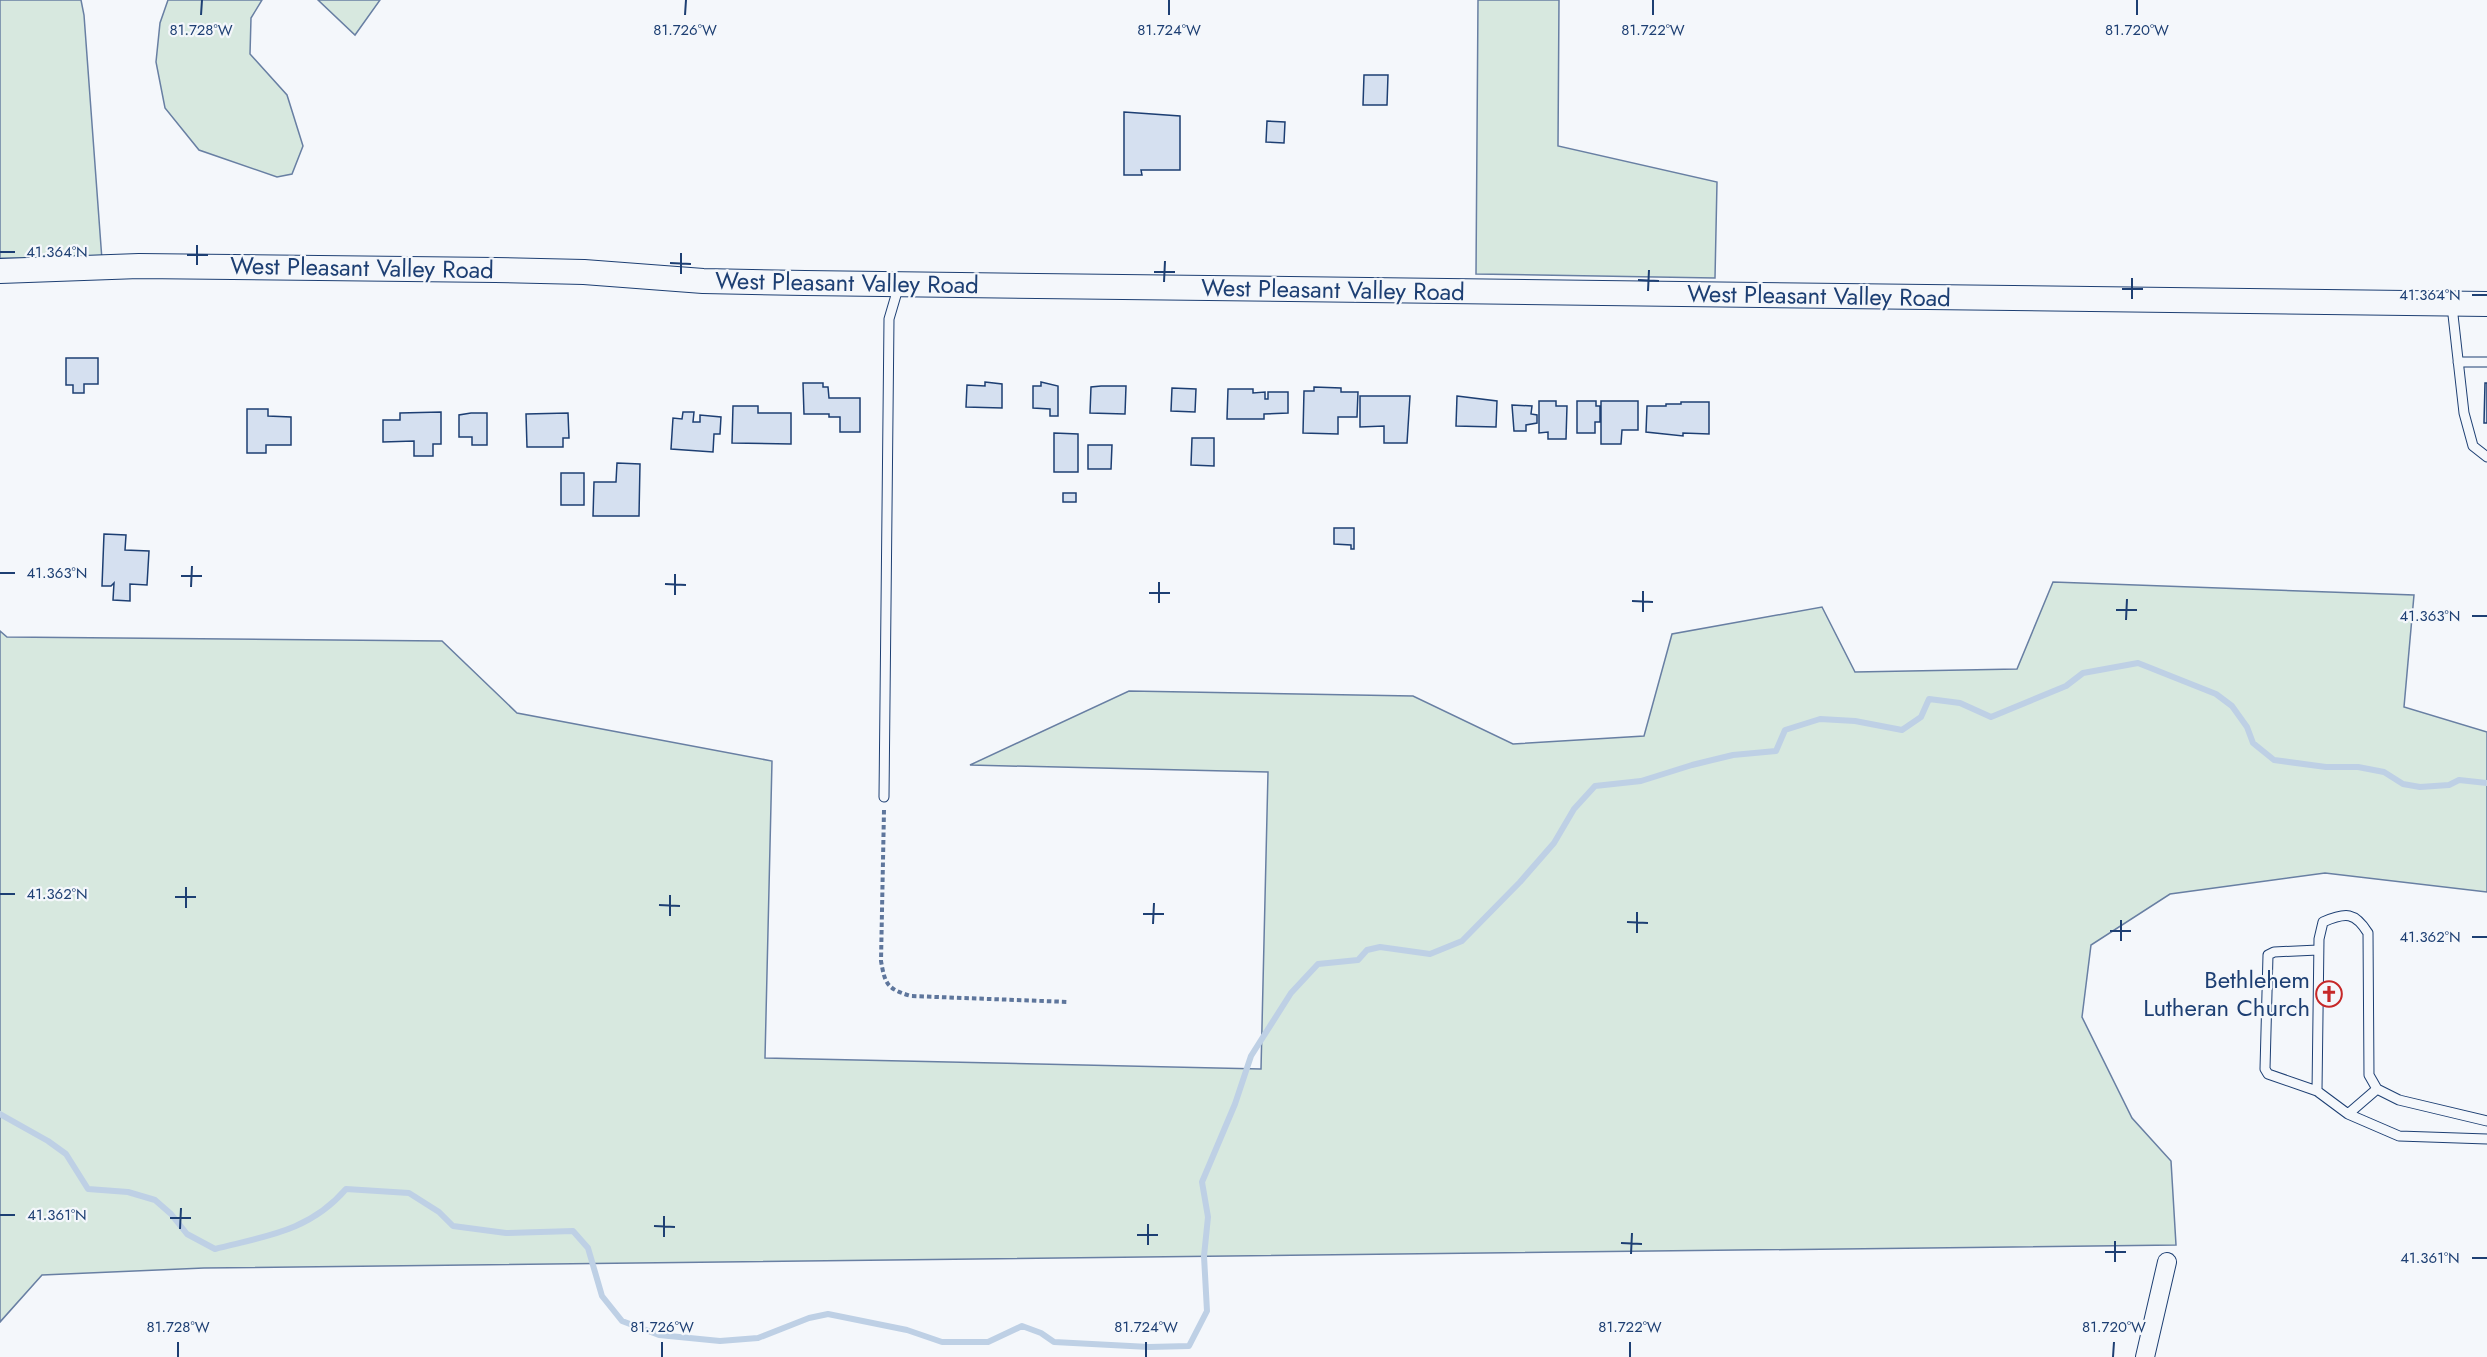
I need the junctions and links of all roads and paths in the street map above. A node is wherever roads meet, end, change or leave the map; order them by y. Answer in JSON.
{"nodes":[{"id":1,"x":0,"y":271,"type":"edge"},
{"id":2,"x":899,"y":285,"type":"junction"},
{"id":3,"x":2451,"y":304,"type":"junction"},
{"id":4,"x":2487,"y":304,"type":"edge"},
{"id":5,"x":2458,"y":362,"type":"junction"},
{"id":6,"x":2487,"y":362,"type":"edge"},
{"id":7,"x":2487,"y":457,"type":"edge"},
{"id":8,"x":884,"y":797,"type":"joint"},
{"id":9,"x":2318,"y":950,"type":"junction"},
{"id":10,"x":1069,"y":1002,"type":"dead end"},
{"id":11,"x":2377,"y":1089,"type":"junction"},
{"id":12,"x":2317,"y":1091,"type":"junction"},
{"id":13,"x":2348,"y":1114,"type":"junction"},
{"id":14,"x":2487,"y":1121,"type":"edge"},
{"id":15,"x":2487,"y":1139,"type":"edge"},
{"id":16,"x":2167,"y":1262,"type":"dead end"},
{"id":17,"x":2145,"y":1357,"type":"edge"}],
"edges":[{"from":1,"to":2,"type":"main road","name":"West Pleasant Valley Road"},
{"from":2,"to":3,"type":"main road","name":"West Pleasant Valley Road"},
{"from":2,"to":8,"type":"lane"},
{"from":3,"to":4,"type":"main road","name":"West Pleasant Valley Road"},
{"from":3,"to":5,"type":"lane"},
{"from":5,"to":6,"type":"lane"},
{"from":5,"to":7,"type":"lane"},
{"from":8,"to":10,"type":"path"},
{"from":9,"to":11,"type":"lane"},
{"from":9,"to":12,"type":"lane"},
{"from":9,"to":12,"type":"lane"},
{"from":11,"to":13,"type":"lane"},
{"from":11,"to":14,"type":"lane"},
{"from":12,"to":13,"type":"lane"},
{"from":13,"to":15,"type":"lane"},
{"from":16,"to":17,"type":"street"}]}
